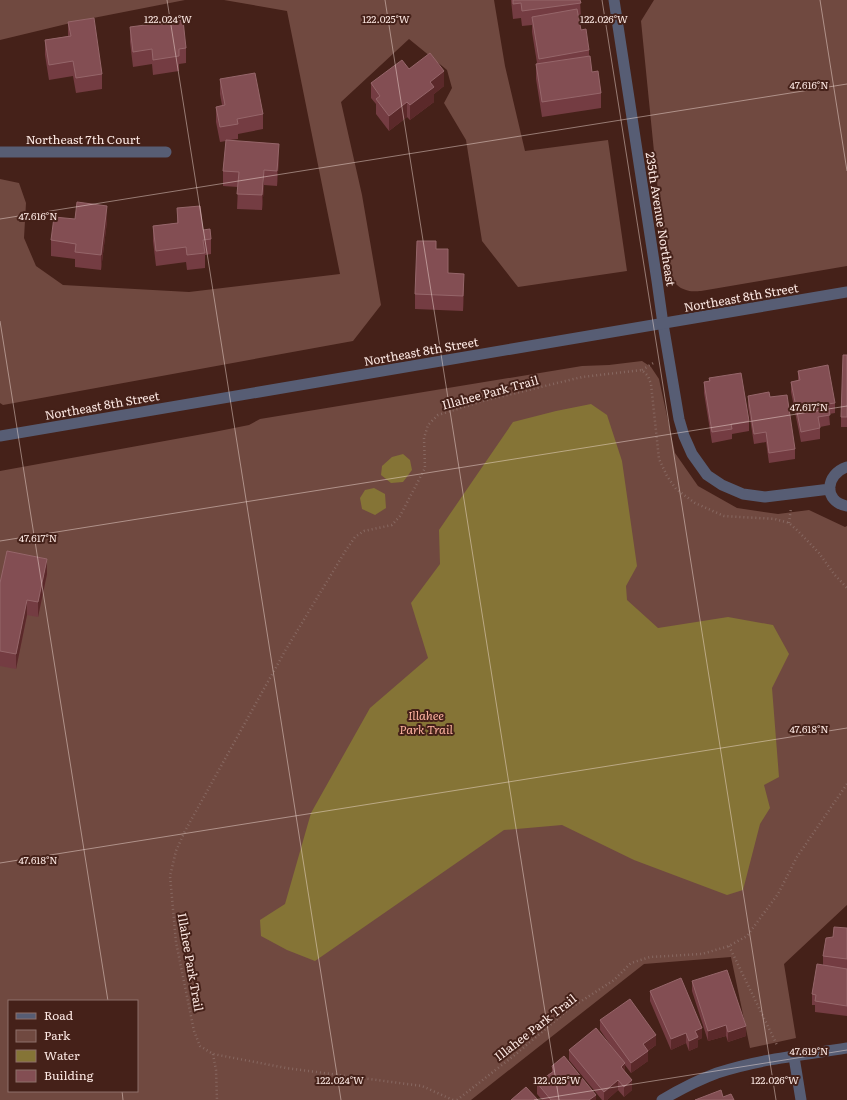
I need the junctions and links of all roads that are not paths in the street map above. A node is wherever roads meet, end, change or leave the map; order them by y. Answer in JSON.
{"nodes":[{"id":1,"x":614,"y":0,"type":"edge"},
{"id":2,"x":0,"y":152,"type":"edge"},
{"id":3,"x":166,"y":152,"type":"dead end"},
{"id":4,"x":847,"y":292,"type":"edge"},
{"id":5,"x":663,"y":324,"type":"junction"},
{"id":6,"x":0,"y":436,"type":"edge"},
{"id":7,"x":847,"y":467,"type":"edge"},
{"id":8,"x":830,"y":489,"type":"junction"},
{"id":9,"x":847,"y":506,"type":"edge"},
{"id":10,"x":847,"y":1048,"type":"edge"},
{"id":11,"x":789,"y":1058,"type":"junction"},
{"id":12,"x":662,"y":1100,"type":"edge"},
{"id":13,"x":801,"y":1100,"type":"edge"}],
"edges":[{"from":1,"to":5,"type":"street","name":"235th Avenue Northeast"},
{"from":2,"to":3,"type":"street","name":"Northeast 7th Court"},
{"from":4,"to":5,"type":"street","name":"Northeast 8th Street"},
{"from":5,"to":6,"type":"street","name":"Northeast 8th Street"},
{"from":5,"to":8,"type":"street","name":"235th Avenue Northeast"},
{"from":7,"to":8,"type":"street"},
{"from":8,"to":9,"type":"street"},
{"from":10,"to":11,"type":"street"},
{"from":11,"to":12,"type":"street"},
{"from":11,"to":13,"type":"street"}]}
